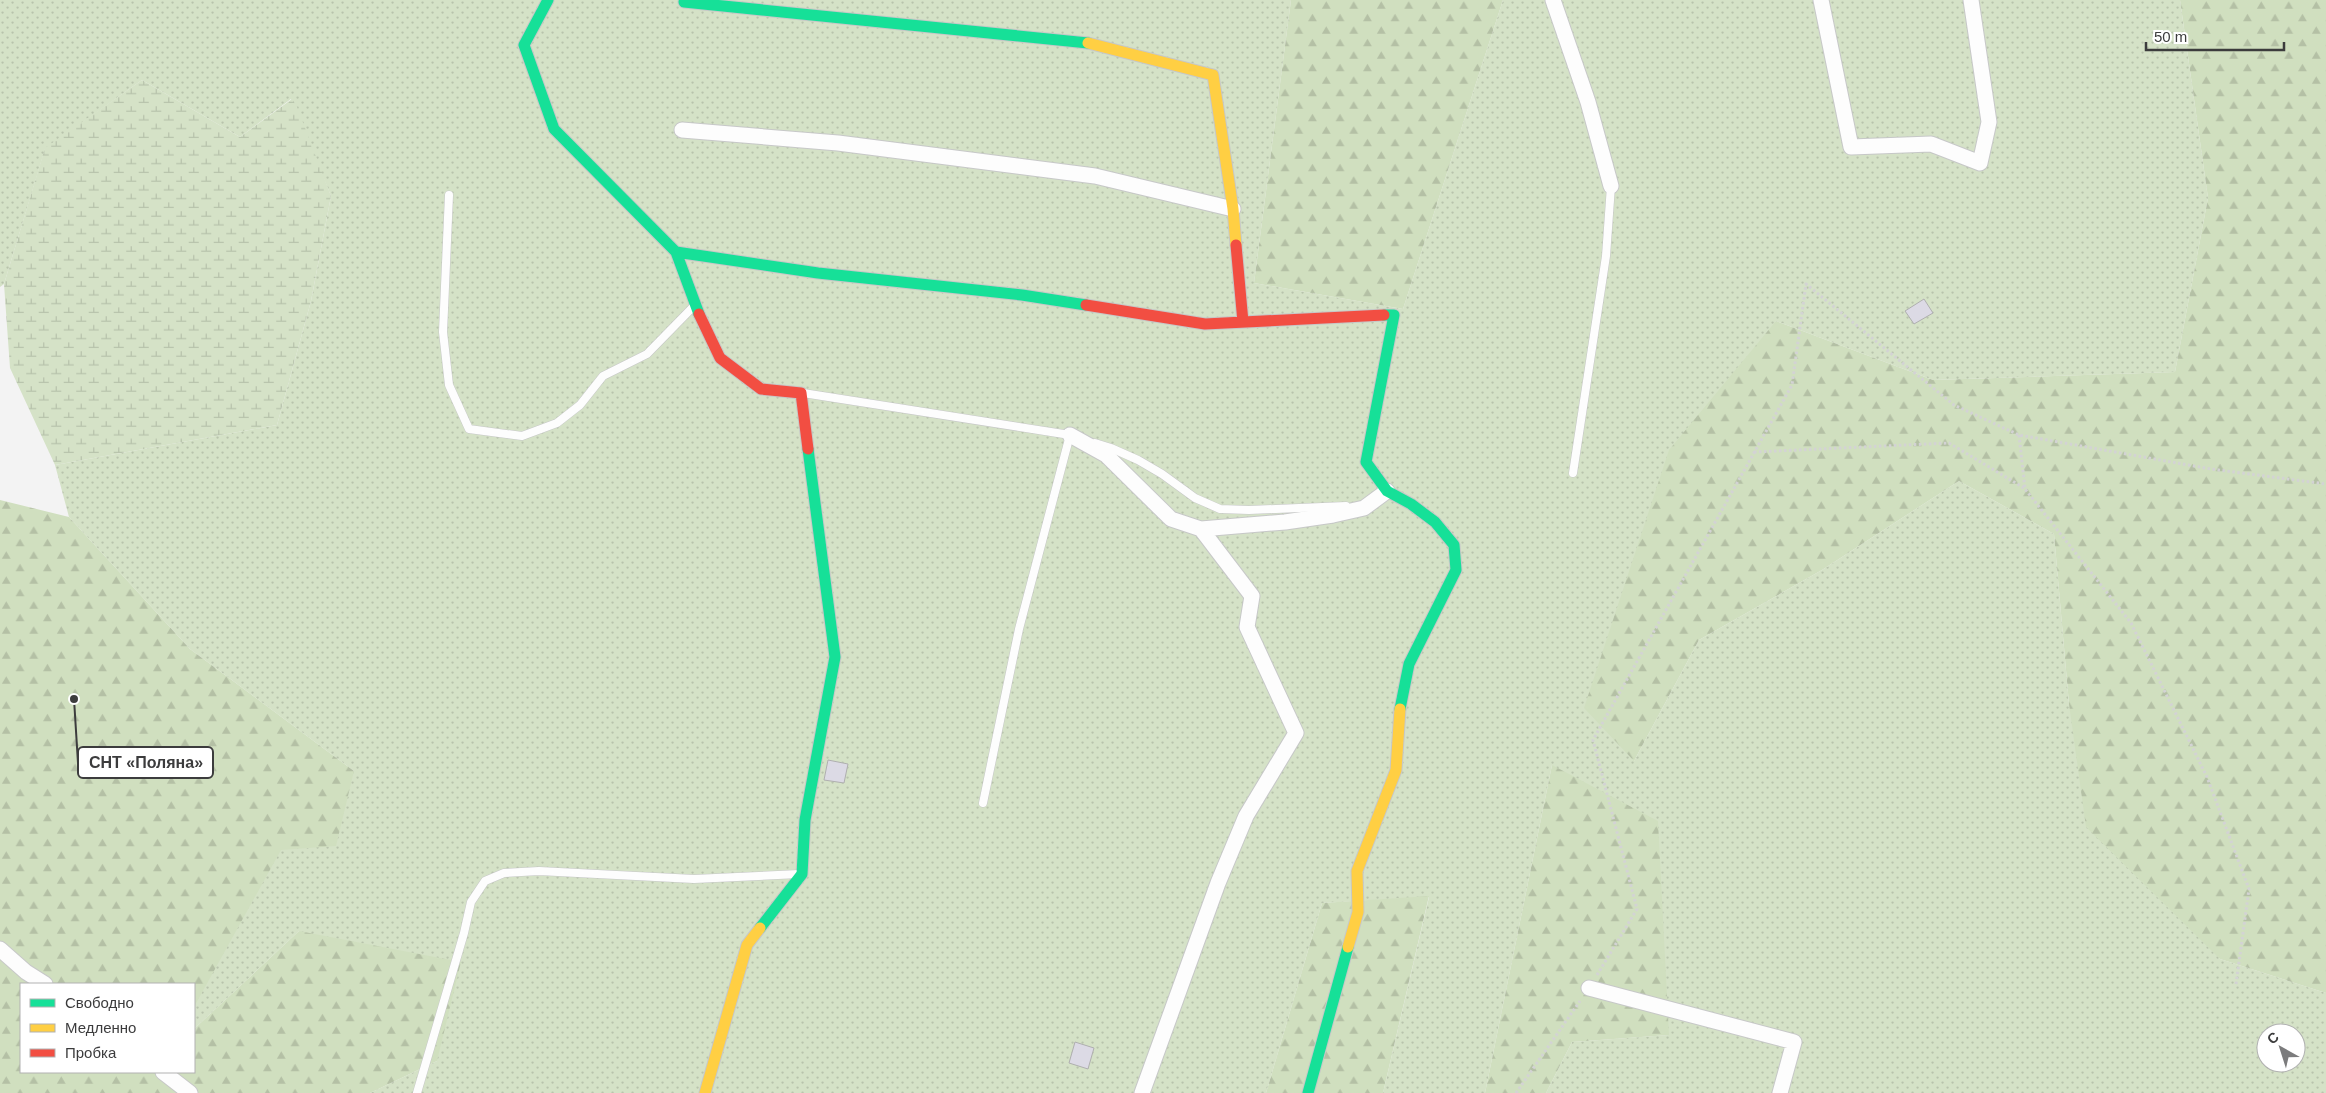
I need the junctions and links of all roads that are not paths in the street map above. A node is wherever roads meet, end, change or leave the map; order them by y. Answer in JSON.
{"nodes":[{"id":1,"x":548,"y":0,"type":"edge"},
{"id":2,"x":1553,"y":0,"type":"edge"},
{"id":3,"x":1821,"y":0,"type":"edge"},
{"id":4,"x":1971,"y":0,"type":"edge"},
{"id":5,"x":684,"y":2,"type":"dead end"},
{"id":6,"x":682,"y":130,"type":"dead end"},
{"id":7,"x":1611,"y":186,"type":"joint"},
{"id":8,"x":449,"y":195,"type":"dead end"},
{"id":9,"x":1233,"y":209,"type":"junction"},
{"id":10,"x":676,"y":252,"type":"junction"},
{"id":11,"x":695,"y":305,"type":"junction"},
{"id":12,"x":1243,"y":322,"type":"junction"},
{"id":13,"x":801,"y":393,"type":"junction"},
{"id":14,"x":1070,"y":435,"type":"junction"},
{"id":15,"x":1573,"y":473,"type":"dead end"},
{"id":16,"x":1387,"y":491,"type":"junction"},
{"id":17,"x":1201,"y":529,"type":"junction"},
{"id":18,"x":983,"y":803,"type":"dead end"},
{"id":19,"x":802,"y":874,"type":"junction"},
{"id":20,"x":0,"y":949,"type":"edge"},
{"id":21,"x":43,"y":983,"type":"edge"},
{"id":22,"x":1589,"y":988,"type":"road end"},
{"id":23,"x":164,"y":1073,"type":"edge"},
{"id":24,"x":190,"y":1093,"type":"edge"},
{"id":25,"x":417,"y":1093,"type":"edge"},
{"id":26,"x":705,"y":1093,"type":"edge"},
{"id":27,"x":1142,"y":1093,"type":"edge"},
{"id":28,"x":1308,"y":1093,"type":"edge"},
{"id":29,"x":1780,"y":1093,"type":"edge"}],
"edges":[{"from":1,"to":10,"type":"street"},
{"from":2,"to":7,"type":"street"},
{"from":3,"to":4,"type":"street"},
{"from":5,"to":9,"type":"street"},
{"from":6,"to":9,"type":"street"},
{"from":7,"to":15,"type":"lane"},
{"from":8,"to":11,"type":"lane"},
{"from":9,"to":12,"type":"street"},
{"from":10,"to":11,"type":"street"},
{"from":10,"to":12,"type":"street"},
{"from":11,"to":13,"type":"street"},
{"from":12,"to":16,"type":"street"},
{"from":13,"to":14,"type":"lane"},
{"from":13,"to":19,"type":"street"},
{"from":14,"to":16,"type":"lane"},
{"from":14,"to":17,"type":"street"},
{"from":14,"to":18,"type":"lane"},
{"from":16,"to":17,"type":"street"},
{"from":16,"to":28,"type":"street"},
{"from":17,"to":27,"type":"street"},
{"from":19,"to":25,"type":"lane"},
{"from":19,"to":26,"type":"street"},
{"from":20,"to":21,"type":"street"},
{"from":22,"to":29,"type":"street"},
{"from":23,"to":24,"type":"street"}]}
